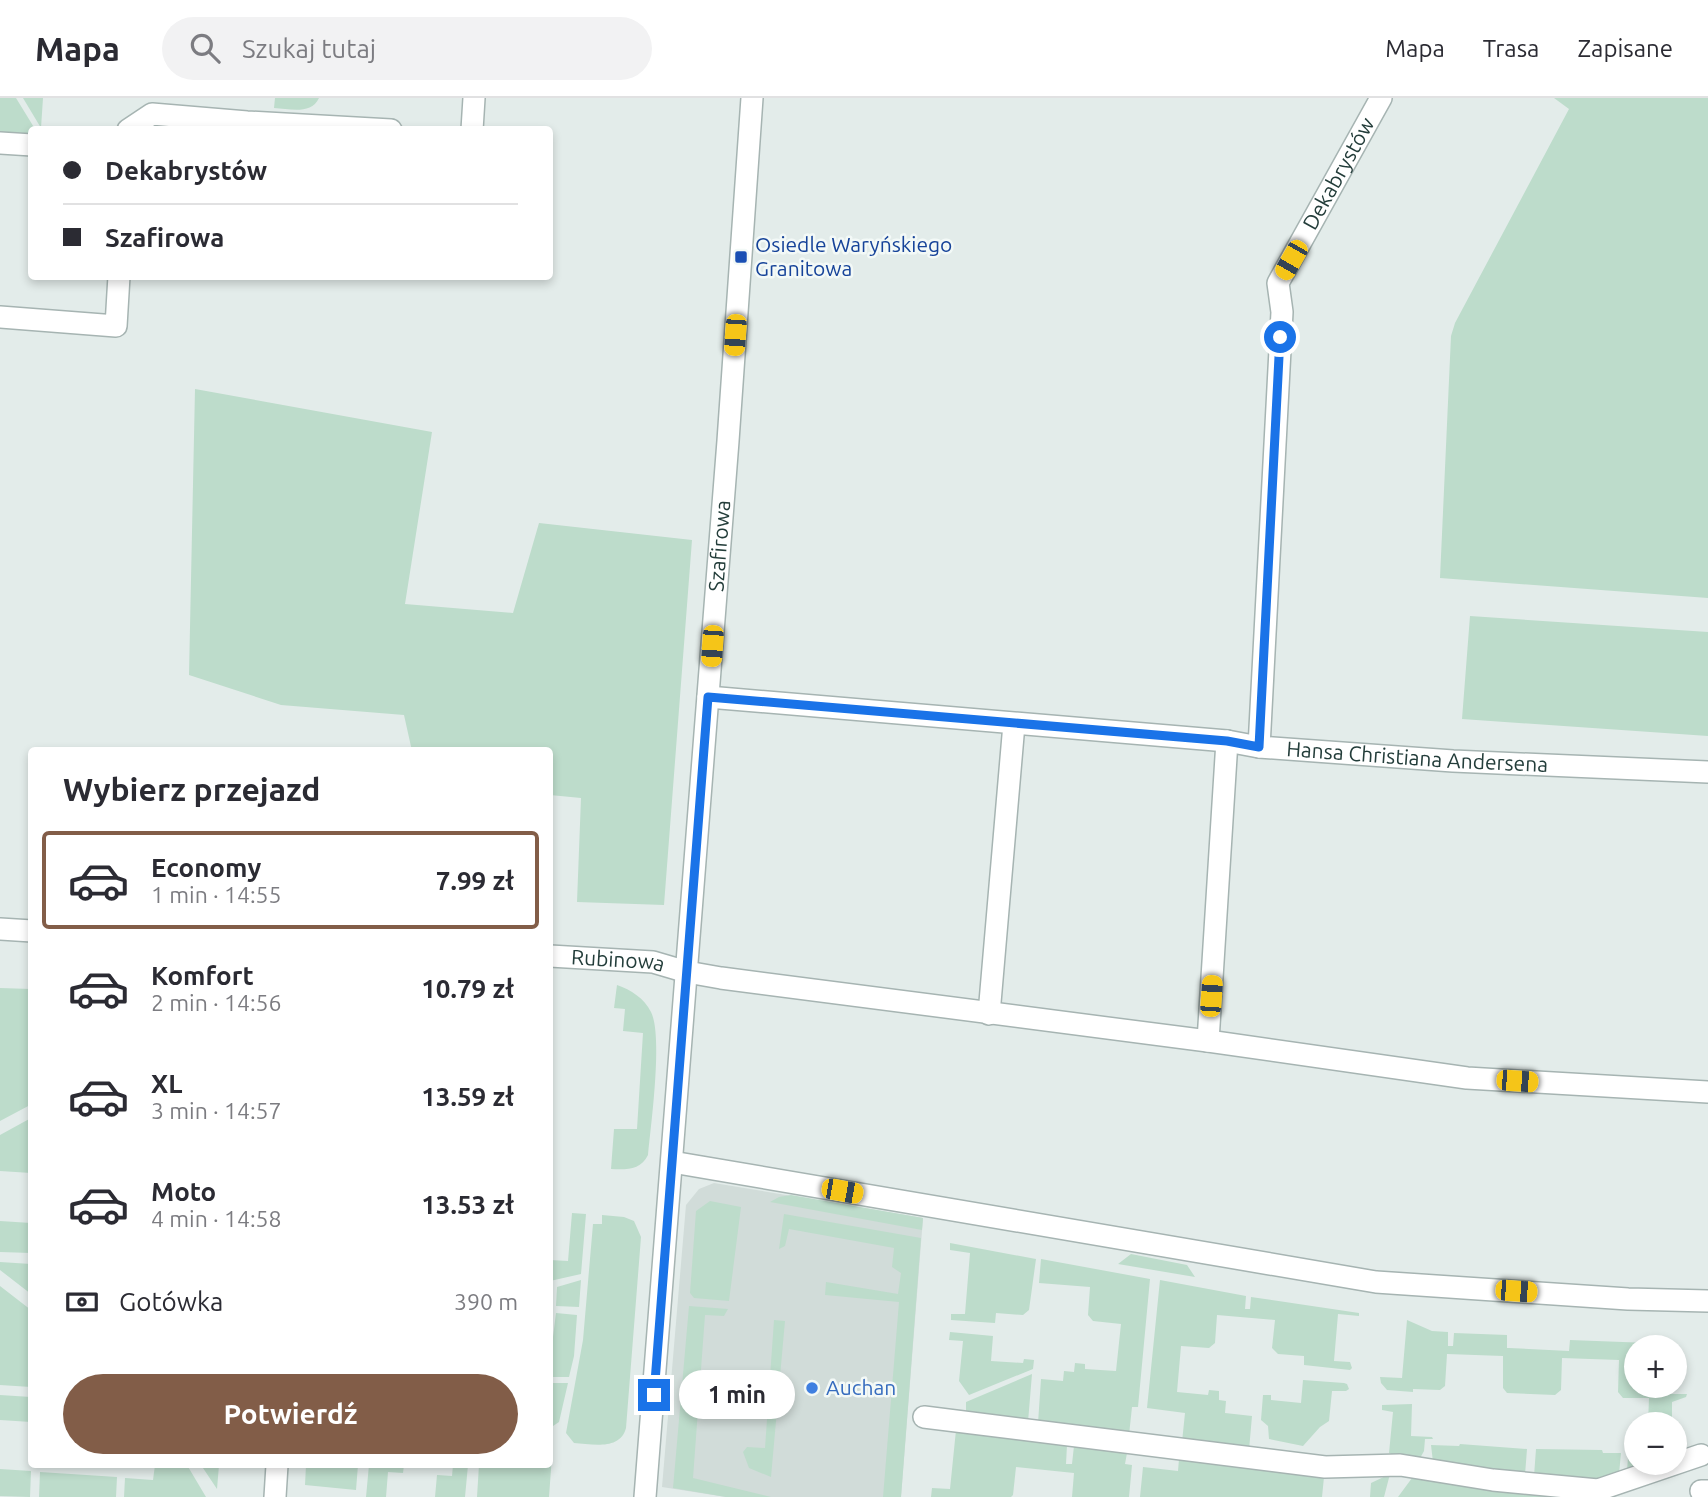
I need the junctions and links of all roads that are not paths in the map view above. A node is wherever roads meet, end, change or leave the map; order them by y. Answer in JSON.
{"nodes":[{"id":1,"x":474,"y":98,"type":"edge"},
{"id":2,"x":752,"y":98,"type":"edge"},
{"id":3,"x":1381,"y":98,"type":"edge"},
{"id":4,"x":134,"y":126,"type":"edge"},
{"id":5,"x":319,"y":126,"type":"edge"},
{"id":6,"x":472,"y":126,"type":"edge"},
{"id":7,"x":0,"y":143,"type":"edge"},
{"id":8,"x":28,"y":145,"type":"edge"},
{"id":9,"x":119,"y":280,"type":"edge"},
{"id":10,"x":0,"y":317,"type":"edge"},
{"id":11,"x":708,"y":697,"type":"junction"},
{"id":12,"x":1014,"y":724,"type":"junction"},
{"id":13,"x":1227,"y":741,"type":"junction"},
{"id":14,"x":1259,"y":747,"type":"junction"},
{"id":15,"x":1708,"y":772,"type":"edge"},
{"id":16,"x":0,"y":929,"type":"edge"},
{"id":17,"x":28,"y":931,"type":"edge"},
{"id":18,"x":553,"y":956,"type":"edge"},
{"id":19,"x":687,"y":972,"type":"junction"},
{"id":20,"x":989,"y":1014,"type":"junction"},
{"id":21,"x":1208,"y":1041,"type":"junction"},
{"id":22,"x":1708,"y":1092,"type":"edge"},
{"id":23,"x":672,"y":1163,"type":"junction"},
{"id":24,"x":1708,"y":1301,"type":"edge"},
{"id":25,"x":924,"y":1417,"type":"dead end"},
{"id":26,"x":1701,"y":1455,"type":"dead end"},
{"id":27,"x":277,"y":1468,"type":"edge"},
{"id":28,"x":275,"y":1497,"type":"edge"},
{"id":29,"x":645,"y":1497,"type":"edge"}],
"edges":[{"from":1,"to":6,"type":"street"},
{"from":2,"to":11,"type":"street","name":"Szafirowa"},
{"from":3,"to":14,"type":"street","name":"Dekabrystów"},
{"from":4,"to":5,"type":"street"},
{"from":7,"to":8,"type":"street"},
{"from":9,"to":10,"type":"street"},
{"from":11,"to":12,"type":"street","name":"Hansa Christiana Andersena"},
{"from":11,"to":19,"type":"street","name":"Szafirowa"},
{"from":12,"to":13,"type":"street","name":"Hansa Christiana Andersena"},
{"from":12,"to":20,"type":"street"},
{"from":13,"to":14,"type":"street","name":"Hansa Christiana Andersena"},
{"from":13,"to":21,"type":"street"},
{"from":14,"to":15,"type":"street","name":"Hansa Christiana Andersena"},
{"from":16,"to":17,"type":"street"},
{"from":18,"to":19,"type":"street","name":"Rubinowa"},
{"from":19,"to":20,"type":"street","name":"Rubinowa"},
{"from":19,"to":23,"type":"street","name":"Szafirowa"},
{"from":20,"to":21,"type":"street","name":"Rubinowa"},
{"from":21,"to":22,"type":"street","name":"Rubinowa"},
{"from":23,"to":24,"type":"street"},
{"from":23,"to":29,"type":"street","name":"Szafirowa"},
{"from":25,"to":26,"type":"street"},
{"from":27,"to":28,"type":"street"}]}
